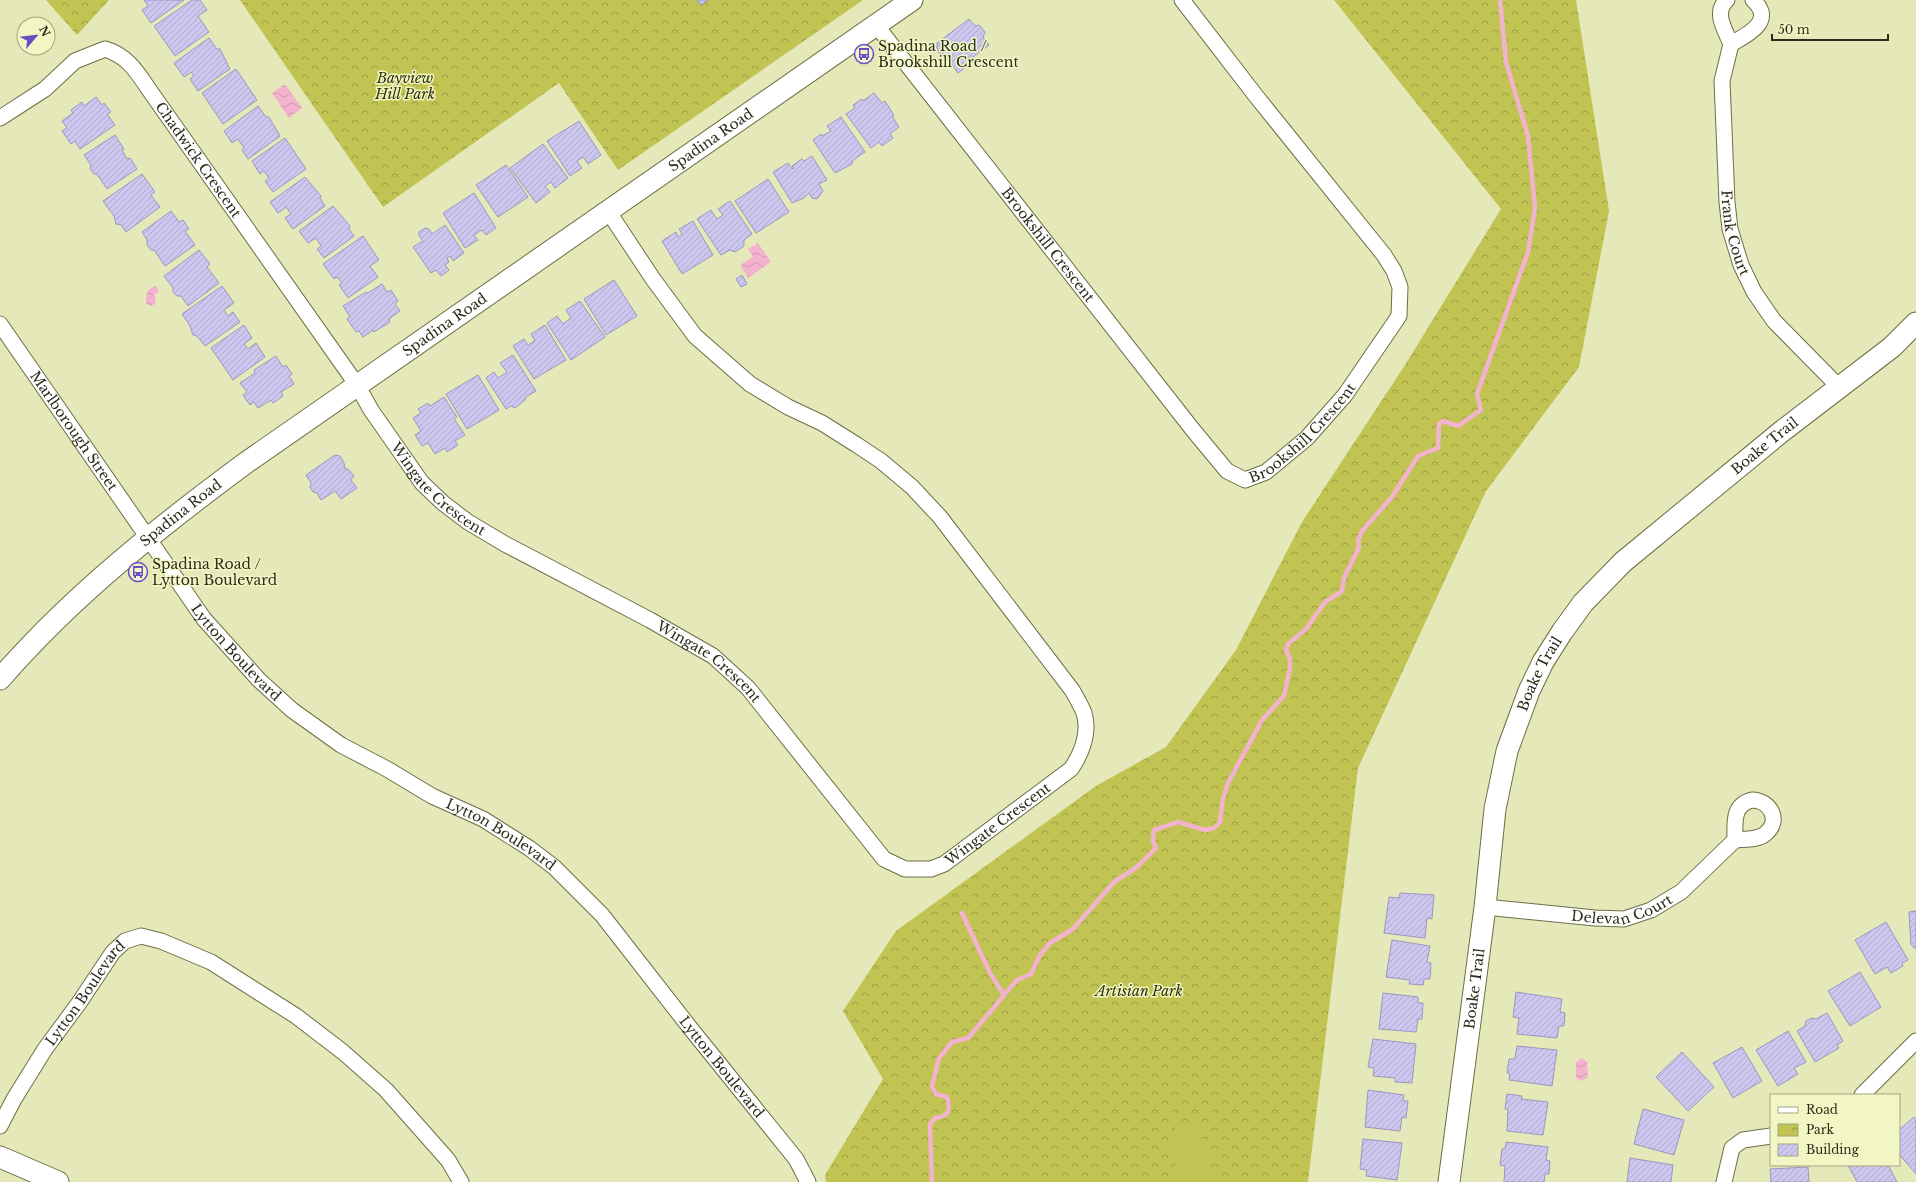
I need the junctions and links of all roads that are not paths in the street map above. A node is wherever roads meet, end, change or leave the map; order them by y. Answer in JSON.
{"nodes":[{"id":1,"x":912,"y":0,"type":"edge"},
{"id":2,"x":1182,"y":0,"type":"edge"},
{"id":3,"x":1727,"y":0,"type":"edge"},
{"id":4,"x":1753,"y":0,"type":"edge"},
{"id":5,"x":876,"y":26,"type":"junction"},
{"id":6,"x":1731,"y":44,"type":"junction"},
{"id":7,"x":0,"y":118,"type":"edge"},
{"id":8,"x":608,"y":211,"type":"junction"},
{"id":9,"x":0,"y":324,"type":"edge"},
{"id":10,"x":1916,"y":324,"type":"edge"},
{"id":11,"x":357,"y":385,"type":"junction"},
{"id":12,"x":1839,"y":387,"type":"junction"},
{"id":13,"x":148,"y":538,"type":"junction"},
{"id":14,"x":0,"y":679,"type":"edge"},
{"id":15,"x":1735,"y":840,"type":"dead end"},
{"id":16,"x":1485,"y":907,"type":"junction"},
{"id":17,"x":1916,"y":1041,"type":"edge"},
{"id":18,"x":1863,"y":1094,"type":"edge"},
{"id":19,"x":0,"y":1126,"type":"edge"},
{"id":20,"x":1770,"y":1136,"type":"edge"},
{"id":21,"x":0,"y":1157,"type":"edge"},
{"id":22,"x":58,"y":1182,"type":"edge"},
{"id":23,"x":461,"y":1182,"type":"edge"},
{"id":24,"x":808,"y":1182,"type":"edge"},
{"id":25,"x":1449,"y":1182,"type":"edge"},
{"id":26,"x":1724,"y":1182,"type":"edge"}],
"edges":[{"from":1,"to":5,"type":"street","name":"Spadina Road"},
{"from":2,"to":5,"type":"street","name":"Brookshill Crescent"},
{"from":3,"to":6,"type":"street"},
{"from":4,"to":6,"type":"street"},
{"from":5,"to":8,"type":"street","name":"Spadina Road"},
{"from":6,"to":12,"type":"street","name":"Frank Court"},
{"from":7,"to":11,"type":"street","name":"Chadwick Crescent"},
{"from":8,"to":11,"type":"street","name":"Spadina Road"},
{"from":8,"to":11,"type":"street","name":"Wingate Crescent"},
{"from":9,"to":13,"type":"street","name":"Marlborough Street"},
{"from":10,"to":12,"type":"street","name":"Boake Trail"},
{"from":11,"to":13,"type":"street","name":"Spadina Road"},
{"from":12,"to":16,"type":"street","name":"Boake Trail"},
{"from":13,"to":14,"type":"street","name":"Spadina Road"},
{"from":13,"to":24,"type":"street","name":"Lytton Boulevard"},
{"from":15,"to":16,"type":"street","name":"Delevan Court"},
{"from":16,"to":25,"type":"street","name":"Boake Trail"},
{"from":17,"to":18,"type":"street"},
{"from":19,"to":23,"type":"street","name":"Lytton Boulevard"},
{"from":20,"to":26,"type":"street"},
{"from":21,"to":22,"type":"street"}]}
